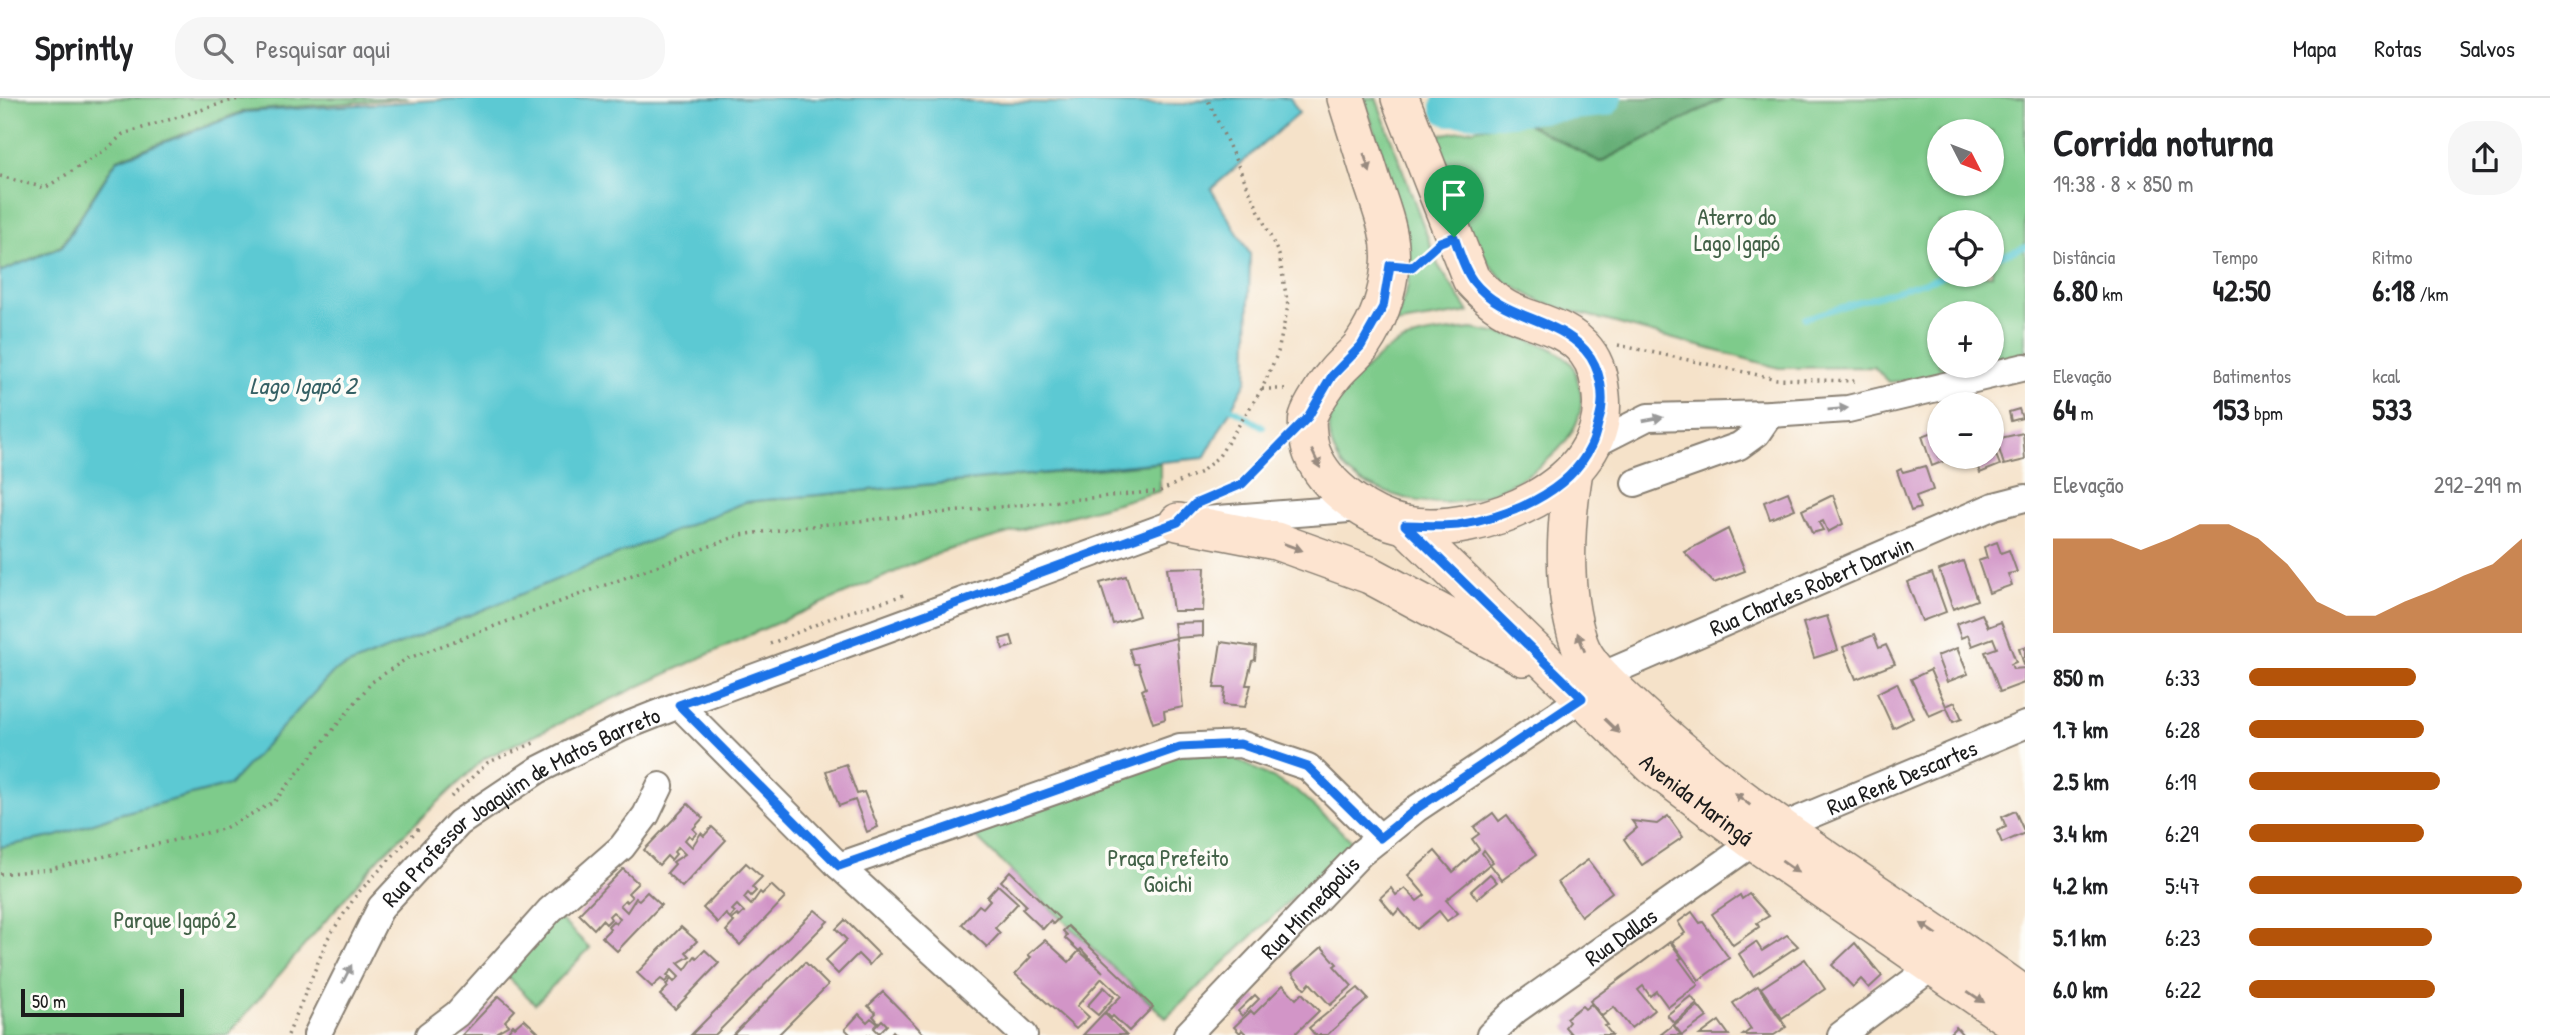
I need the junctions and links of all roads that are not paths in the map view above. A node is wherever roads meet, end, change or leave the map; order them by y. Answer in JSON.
{"nodes":[{"id":1,"x":1346,"y":98,"type":"edge"},
{"id":2,"x":1400,"y":98,"type":"edge"},
{"id":3,"x":2025,"y":367,"type":"edge"},
{"id":4,"x":1770,"y":414,"type":"junction"},
{"id":5,"x":1583,"y":458,"type":"junction"},
{"id":6,"x":1635,"y":483,"type":"dead end"},
{"id":7,"x":2025,"y":498,"type":"edge"},
{"id":8,"x":1362,"y":508,"type":"junction"},
{"id":9,"x":1178,"y":522,"type":"junction"},
{"id":10,"x":1405,"y":525,"type":"junction"},
{"id":11,"x":1582,"y":684,"type":"junction"},
{"id":12,"x":679,"y":705,"type":"junction"},
{"id":13,"x":2025,"y":725,"type":"edge"},
{"id":14,"x":660,"y":786,"type":"dead end"},
{"id":15,"x":1766,"y":835,"type":"junction"},
{"id":16,"x":1380,"y":838,"type":"junction"},
{"id":17,"x":839,"y":866,"type":"junction"},
{"id":18,"x":1932,"y":967,"type":"junction"},
{"id":19,"x":2019,"y":983,"type":"edge"},
{"id":20,"x":2025,"y":1030,"type":"edge"},
{"id":21,"x":317,"y":1034,"type":"edge"},
{"id":22,"x":1022,"y":1034,"type":"edge"},
{"id":23,"x":429,"y":1035,"type":"edge"},
{"id":24,"x":1187,"y":1035,"type":"edge"},
{"id":25,"x":1490,"y":1035,"type":"edge"},
{"id":26,"x":1841,"y":1035,"type":"edge"}],
"edges":[{"from":1,"to":8,"type":"main road","name":"Avenida Maringá","one_way":true},
{"from":2,"to":5,"type":"main road","name":"Avenida Maringá"},
{"from":4,"to":3,"type":"street","one_way":true},
{"from":5,"to":4,"type":"street","one_way":true},
{"from":4,"to":6,"type":"street"},
{"from":5,"to":10,"type":"main road","name":"Avenida Maringá"},
{"from":11,"to":5,"type":"main road","name":"Avenida Maringá","one_way":true},
{"from":7,"to":11,"type":"street","name":"Rua Charles Robert Darwin"},
{"from":8,"to":9,"type":"street","name":"Rua Professor Joaquim de Matos Barreto"},
{"from":8,"to":10,"type":"main road","name":"Avenida Maringá"},
{"from":9,"to":11,"type":"main road","one_way":true},
{"from":9,"to":12,"type":"street","name":"Rua Professor Joaquim de Matos Barreto"},
{"from":10,"to":11,"type":"main road","name":"Avenida Maringá"},
{"from":11,"to":15,"type":"main road","name":"Avenida Maringá"},
{"from":11,"to":16,"type":"street","name":"Rua Minneápolis"},
{"from":12,"to":17,"type":"street"},
{"from":21,"to":12,"type":"street","name":"Rua Professor Joaquim de Matos Barreto","one_way":true},
{"from":13,"to":15,"type":"street","name":"Rua René Descartes"},
{"from":14,"to":23,"type":"street"},
{"from":15,"to":18,"type":"main road","name":"Avenida Maringá","one_way":true},
{"from":19,"to":15,"type":"main road","name":"Avenida Maringá","one_way":true},
{"from":15,"to":25,"type":"street","name":"Rua Dallas"},
{"from":16,"to":17,"type":"street"},
{"from":16,"to":24,"type":"street","name":"Rua Minneápolis"},
{"from":17,"to":22,"type":"street"},
{"from":18,"to":20,"type":"main road","name":"Avenida Maringá","one_way":true},
{"from":18,"to":26,"type":"street"}]}
